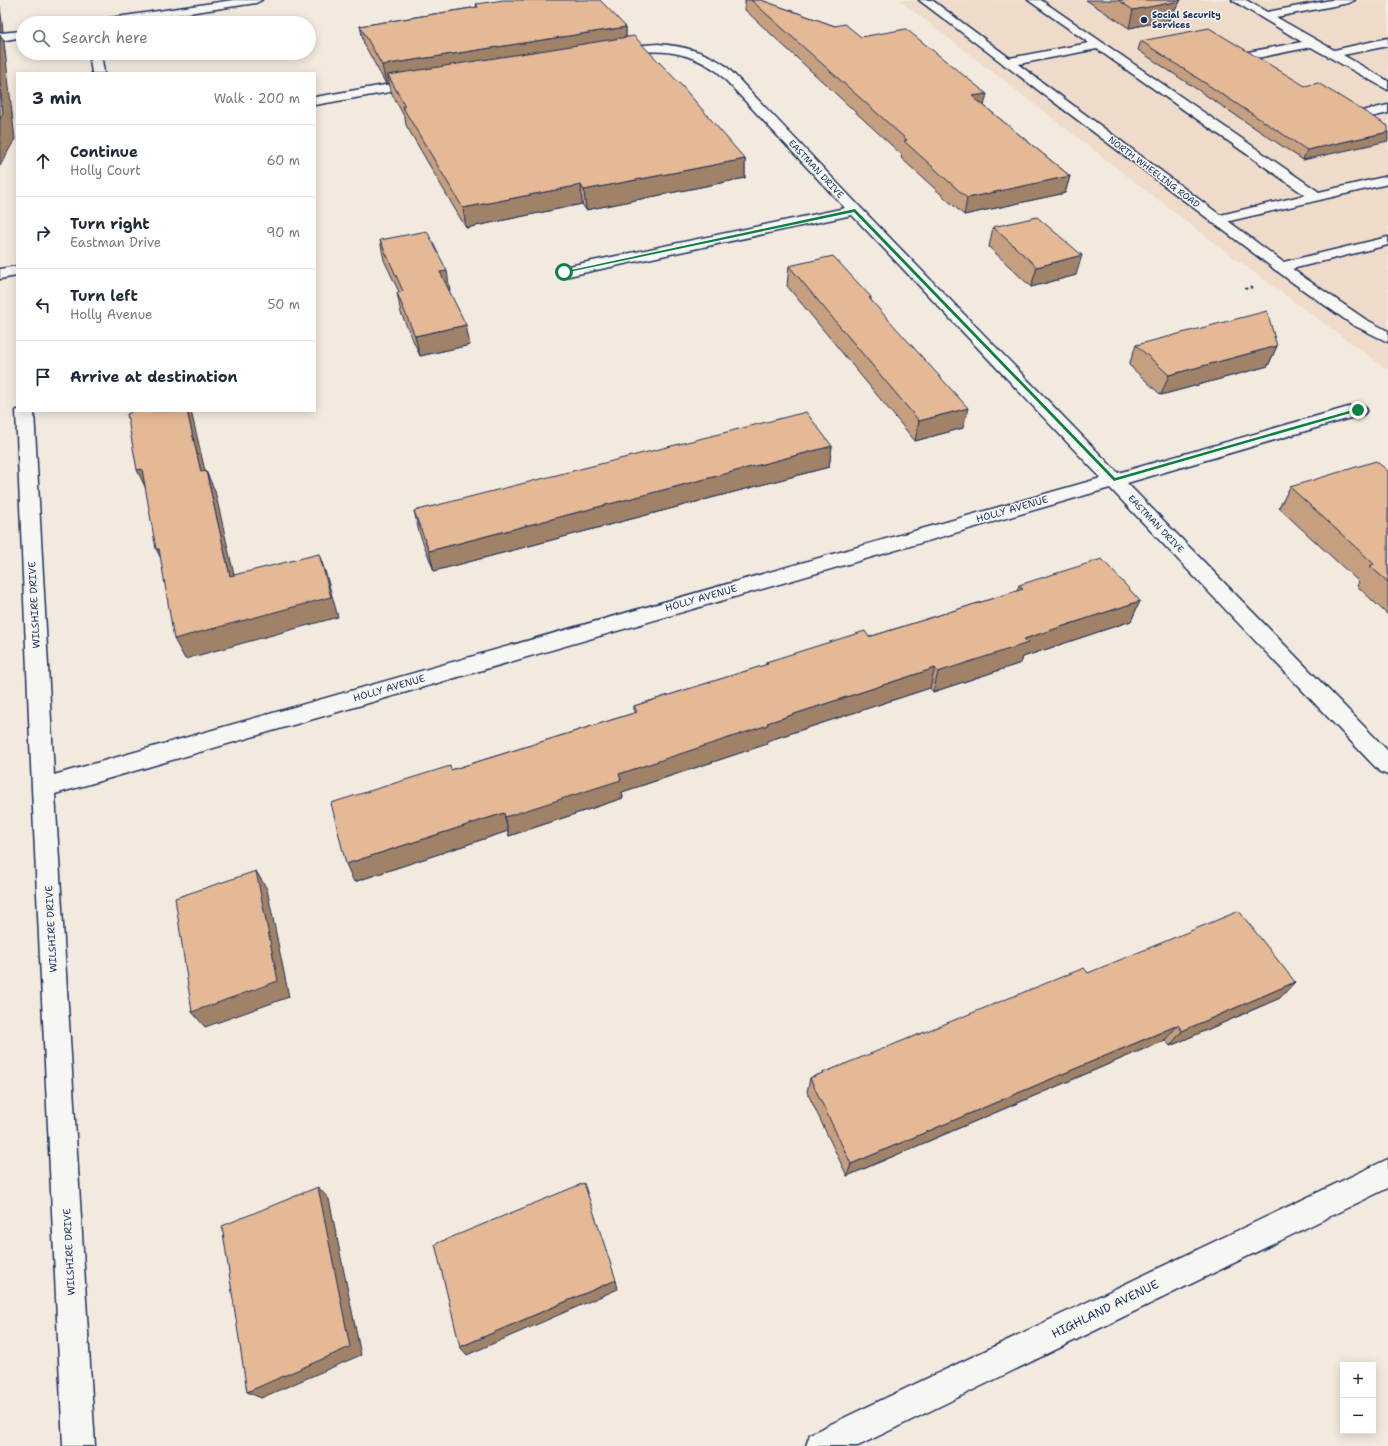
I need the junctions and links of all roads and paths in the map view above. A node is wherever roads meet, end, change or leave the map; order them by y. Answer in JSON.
{"nodes":[{"id":1,"x":256,"y":0,"type":"edge"},
{"id":2,"x":925,"y":0,"type":"edge"},
{"id":3,"x":1034,"y":0,"type":"edge"},
{"id":4,"x":1238,"y":0,"type":"edge"},
{"id":5,"x":1350,"y":0,"type":"edge"},
{"id":6,"x":1333,"y":1,"type":"edge"},
{"id":7,"x":145,"y":16,"type":"edge"},
{"id":8,"x":1265,"y":16,"type":"junction"},
{"id":9,"x":16,"y":35,"type":"edge"},
{"id":10,"x":0,"y":37,"type":"edge"},
{"id":11,"x":1388,"y":42,"type":"edge"},
{"id":12,"x":1313,"y":43,"type":"junction"},
{"id":13,"x":1099,"y":45,"type":"junction"},
{"id":14,"x":607,"y":53,"type":"edge"},
{"id":15,"x":1332,"y":54,"type":"junction"},
{"id":16,"x":1252,"y":55,"type":"edge"},
{"id":17,"x":96,"y":60,"type":"edge"},
{"id":18,"x":1008,"y":62,"type":"junction"},
{"id":19,"x":98,"y":72,"type":"edge"},
{"id":20,"x":433,"y":81,"type":"edge"},
{"id":21,"x":1388,"y":86,"type":"edge"},
{"id":22,"x":316,"y":101,"type":"edge"},
{"id":23,"x":1388,"y":109,"type":"edge"},
{"id":24,"x":1363,"y":115,"type":"edge"},
{"id":25,"x":1388,"y":180,"type":"edge"},
{"id":26,"x":1317,"y":197,"type":"junction"},
{"id":27,"x":855,"y":210,"type":"junction"},
{"id":28,"x":1217,"y":220,"type":"junction"},
{"id":29,"x":1388,"y":241,"type":"edge"},
{"id":30,"x":1280,"y":267,"type":"junction"},
{"id":31,"x":16,"y":271,"type":"edge"},
{"id":32,"x":564,"y":272,"type":"dead end"},
{"id":33,"x":0,"y":274,"type":"edge"},
{"id":34,"x":1388,"y":337,"type":"edge"},
{"id":35,"x":1358,"y":410,"type":"dead end"},
{"id":36,"x":25,"y":412,"type":"edge"},
{"id":37,"x":1114,"y":480,"type":"junction"},
{"id":38,"x":1388,"y":766,"type":"edge"},
{"id":39,"x":43,"y":788,"type":"junction"},
{"id":40,"x":1388,"y":1173,"type":"edge"},
{"id":41,"x":79,"y":1446,"type":"edge"},
{"id":42,"x":822,"y":1446,"type":"edge"}],
"edges":[{"from":1,"to":7,"type":"street"},
{"from":2,"to":18,"type":"street","name":"NORTH WHEELING ROAD"},
{"from":3,"to":13,"type":"street"},
{"from":4,"to":8,"type":"street"},
{"from":5,"to":6,"type":"street"},
{"from":6,"to":8,"type":"street"},
{"from":8,"to":12,"type":"street"},
{"from":9,"to":10,"type":"street"},
{"from":11,"to":15,"type":"street"},
{"from":12,"to":15,"type":"street"},
{"from":12,"to":16,"type":"street"},
{"from":13,"to":18,"type":"street"},
{"from":13,"to":26,"type":"street"},
{"from":14,"to":27,"type":"street","name":"EASTMAN DRIVE"},
{"from":15,"to":21,"type":"street"},
{"from":17,"to":19,"type":"street"},
{"from":18,"to":28,"type":"street","name":"NORTH WHEELING ROAD"},
{"from":20,"to":22,"type":"street"},
{"from":23,"to":24,"type":"street"},
{"from":25,"to":26,"type":"street"},
{"from":26,"to":28,"type":"street"},
{"from":27,"to":32,"type":"street"},
{"from":27,"to":37,"type":"street","name":"EASTMAN DRIVE"},
{"from":28,"to":30,"type":"street","name":"NORTH WHEELING ROAD"},
{"from":29,"to":30,"type":"street"},
{"from":30,"to":34,"type":"street","name":"NORTH WHEELING ROAD"},
{"from":31,"to":33,"type":"street"},
{"from":35,"to":37,"type":"street","name":"HOLLY AVENUE"},
{"from":36,"to":39,"type":"street","name":"WILSHIRE DRIVE"},
{"from":37,"to":38,"type":"street","name":"EASTMAN DRIVE"},
{"from":37,"to":39,"type":"street","name":"HOLLY AVENUE"},
{"from":39,"to":41,"type":"street","name":"WILSHIRE DRIVE"},
{"from":40,"to":42,"type":"street","name":"HIGHLAND AVENUE"}]}
